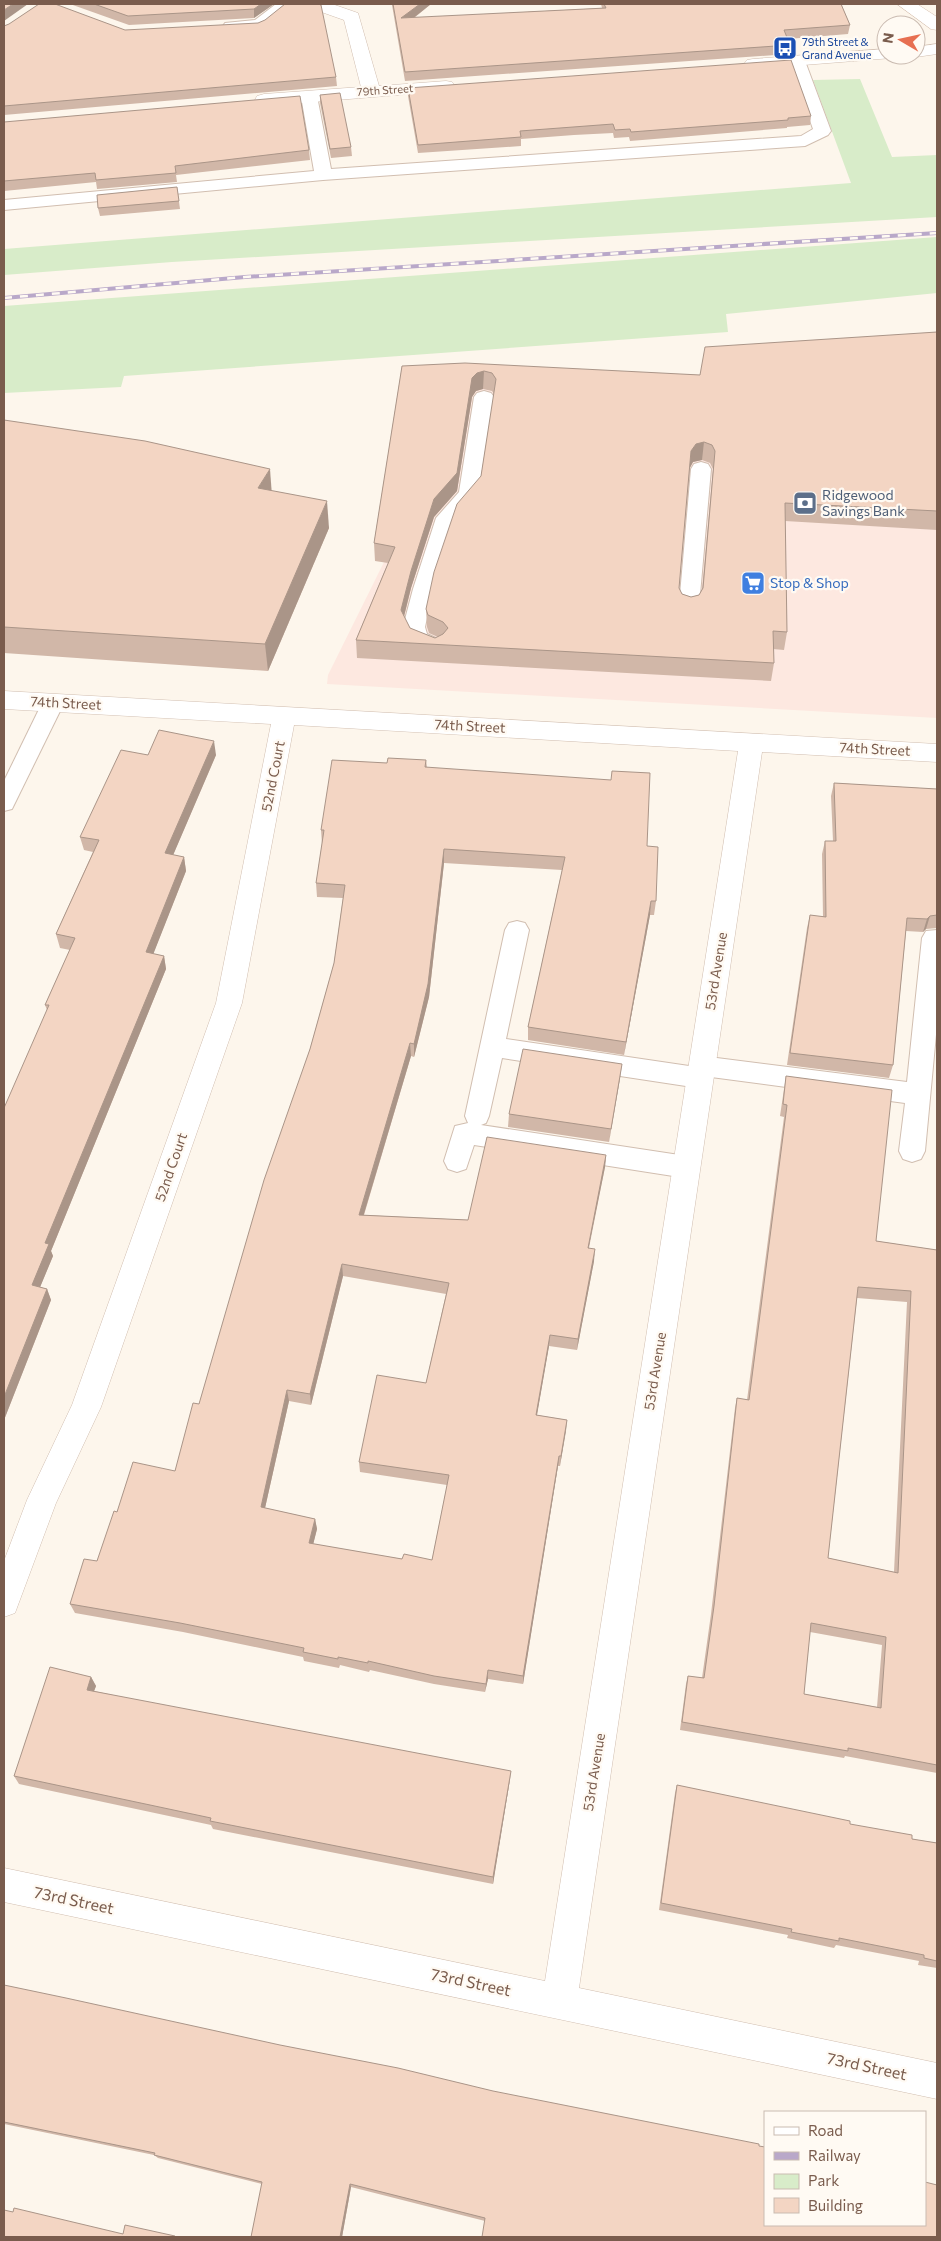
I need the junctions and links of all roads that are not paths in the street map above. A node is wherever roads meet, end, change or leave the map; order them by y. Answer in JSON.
{"nodes":[{"id":1,"x":286,"y":4,"type":"edge"},
{"id":2,"x":316,"y":4,"type":"edge"},
{"id":3,"x":906,"y":4,"type":"edge"},
{"id":4,"x":937,"y":25,"type":"edge"},
{"id":5,"x":212,"y":27,"type":"edge"},
{"id":6,"x":876,"y":55,"type":"edge"},
{"id":7,"x":797,"y":61,"type":"junction"},
{"id":8,"x":738,"y":65,"type":"edge"},
{"id":9,"x":460,"y":85,"type":"edge"},
{"id":10,"x":371,"y":91,"type":"junction"},
{"id":11,"x":309,"y":96,"type":"junction"},
{"id":12,"x":250,"y":102,"type":"edge"},
{"id":13,"x":323,"y":175,"type":"junction"},
{"id":14,"x":4,"y":205,"type":"edge"},
{"id":15,"x":484,"y":397,"type":"dead end"},
{"id":16,"x":701,"y":470,"type":"dead end"},
{"id":17,"x":689,"y":606,"type":"edge"},
{"id":18,"x":434,"y":646,"type":"edge"},
{"id":19,"x":4,"y":700,"type":"edge"},
{"id":20,"x":53,"y":703,"type":"junction"},
{"id":21,"x":284,"y":716,"type":"junction"},
{"id":22,"x":750,"y":742,"type":"junction"},
{"id":23,"x":937,"y":753,"type":"edge"},
{"id":24,"x":4,"y":803,"type":"edge"},
{"id":25,"x":517,"y":930,"type":"dead end"},
{"id":26,"x":934,"y":938,"type":"dead end"},
{"id":27,"x":492,"y":1047,"type":"junction"},
{"id":28,"x":700,"y":1072,"type":"junction"},
{"id":29,"x":917,"y":1094,"type":"junction"},
{"id":30,"x":477,"y":1116,"type":"dead end"},
{"id":31,"x":912,"y":1151,"type":"dead end"},
{"id":32,"x":457,"y":1161,"type":"dead end"},
{"id":33,"x":686,"y":1167,"type":"junction"},
{"id":34,"x":4,"y":1602,"type":"edge"},
{"id":35,"x":4,"y":1885,"type":"edge"},
{"id":36,"x":559,"y":2001,"type":"junction"},
{"id":37,"x":937,"y":2081,"type":"edge"}],
"edges":[{"from":1,"to":5,"type":"lane"},
{"from":2,"to":10,"type":"street"},
{"from":3,"to":4,"type":"street"},
{"from":6,"to":7,"type":"street"},
{"from":7,"to":8,"type":"street"},
{"from":7,"to":13,"type":"lane"},
{"from":9,"to":10,"type":"street","name":"79th Street"},
{"from":10,"to":11,"type":"street","name":"79th Street"},
{"from":11,"to":12,"type":"street","name":"79th Street"},
{"from":11,"to":13,"type":"lane"},
{"from":13,"to":14,"type":"lane"},
{"from":15,"to":18,"type":"lane"},
{"from":16,"to":17,"type":"lane"},
{"from":19,"to":20,"type":"street","name":"74th Street"},
{"from":20,"to":21,"type":"street","name":"74th Street"},
{"from":20,"to":24,"type":"lane"},
{"from":21,"to":22,"type":"street","name":"74th Street"},
{"from":21,"to":34,"type":"street","name":"52nd Court"},
{"from":22,"to":23,"type":"street","name":"74th Street"},
{"from":22,"to":28,"type":"street","name":"53rd Avenue"},
{"from":25,"to":27,"type":"lane"},
{"from":26,"to":29,"type":"lane"},
{"from":27,"to":28,"type":"lane"},
{"from":27,"to":30,"type":"lane"},
{"from":28,"to":29,"type":"lane"},
{"from":28,"to":33,"type":"street","name":"53rd Avenue"},
{"from":29,"to":31,"type":"lane"},
{"from":32,"to":33,"type":"lane"},
{"from":33,"to":36,"type":"street","name":"53rd Avenue"},
{"from":35,"to":36,"type":"street","name":"73rd Street"},
{"from":36,"to":37,"type":"street","name":"73rd Street"}]}
